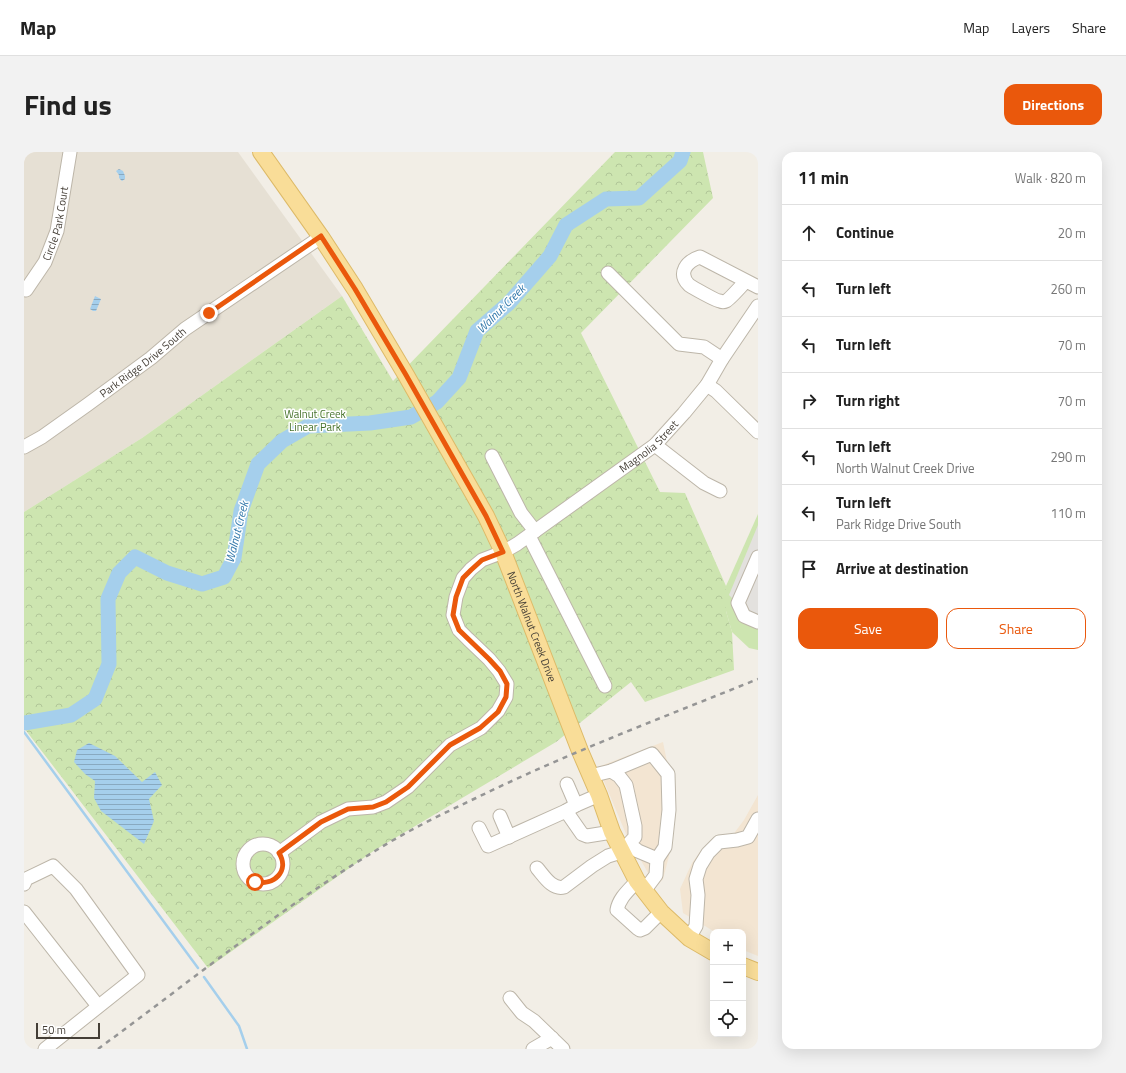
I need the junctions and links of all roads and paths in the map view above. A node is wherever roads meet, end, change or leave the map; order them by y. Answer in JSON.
{"nodes":[{"id":1,"x":70,"y":152,"type":"edge"},
{"id":2,"x":261,"y":152,"type":"edge"},
{"id":3,"x":321,"y":236,"type":"junction"},
{"id":4,"x":608,"y":273,"type":"dead end"},
{"id":5,"x":746,"y":281,"type":"dead end"},
{"id":6,"x":758,"y":287,"type":"edge"},
{"id":7,"x":26,"y":290,"type":"dead end"},
{"id":8,"x":758,"y":306,"type":"edge"},
{"id":9,"x":722,"y":359,"type":"junction"},
{"id":10,"x":707,"y":385,"type":"junction"},
{"id":11,"x":758,"y":432,"type":"edge"},
{"id":12,"x":655,"y":445,"type":"junction"},
{"id":13,"x":24,"y":447,"type":"edge"},
{"id":14,"x":492,"y":456,"type":"dead end"},
{"id":15,"x":720,"y":491,"type":"dead end"},
{"id":16,"x":532,"y":533,"type":"junction"},
{"id":17,"x":503,"y":552,"type":"junction"},
{"id":18,"x":758,"y":557,"type":"edge"},
{"id":19,"x":758,"y":622,"type":"edge"},
{"id":20,"x":605,"y":686,"type":"dead end"},
{"id":21,"x":611,"y":771,"type":"junction"},
{"id":22,"x":590,"y":776,"type":"junction"},
{"id":23,"x":567,"y":784,"type":"dead end"},
{"id":24,"x":599,"y":795,"type":"junction"},
{"id":25,"x":571,"y":808,"type":"junction"},
{"id":26,"x":500,"y":816,"type":"dead end"},
{"id":27,"x":758,"y":820,"type":"edge"},
{"id":28,"x":479,"y":828,"type":"dead end"},
{"id":29,"x":612,"y":832,"type":"junction"},
{"id":30,"x":509,"y":837,"type":"junction"},
{"id":31,"x":625,"y":848,"type":"junction"},
{"id":32,"x":279,"y":853,"type":"dead end"},
{"id":33,"x":657,"y":859,"type":"junction"},
{"id":34,"x":536,"y":868,"type":"dead end"},
{"id":35,"x":24,"y":884,"type":"edge"},
{"id":36,"x":641,"y":886,"type":"junction"},
{"id":37,"x":24,"y":912,"type":"edge"},
{"id":38,"x":662,"y":912,"type":"junction"},
{"id":39,"x":690,"y":938,"type":"junction"},
{"id":40,"x":710,"y":950,"type":"edge"},
{"id":41,"x":510,"y":998,"type":"dead end"},
{"id":42,"x":98,"y":1006,"type":"junction"},
{"id":43,"x":552,"y":1038,"type":"junction"},
{"id":44,"x":45,"y":1049,"type":"edge"},
{"id":45,"x":533,"y":1049,"type":"edge"},
{"id":46,"x":563,"y":1049,"type":"edge"}],
"edges":[{"from":1,"to":7,"type":"street","name":"Circle Park Court"},
{"from":2,"to":3,"type":"main road","name":"North Walnut Creek Drive"},
{"from":3,"to":13,"type":"street","name":"Park Ridge Drive South"},
{"from":3,"to":17,"type":"main road","name":"North Walnut Creek Drive"},
{"from":4,"to":9,"type":"street"},
{"from":5,"to":6,"type":"street"},
{"from":8,"to":9,"type":"street","name":"Magnolia Street"},
{"from":9,"to":10,"type":"street","name":"Magnolia Street"},
{"from":10,"to":11,"type":"street"},
{"from":10,"to":12,"type":"street","name":"Magnolia Street"},
{"from":12,"to":15,"type":"street"},
{"from":12,"to":16,"type":"street","name":"Magnolia Street"},
{"from":14,"to":16,"type":"street"},
{"from":16,"to":17,"type":"street","name":"Magnolia Street"},
{"from":16,"to":20,"type":"street"},
{"from":17,"to":22,"type":"main road","name":"North Walnut Creek Drive"},
{"from":17,"to":32,"type":"street","name":"Magnolia Street"},
{"from":18,"to":19,"type":"street"},
{"from":21,"to":22,"type":"street"},
{"from":21,"to":31,"type":"street"},
{"from":21,"to":33,"type":"street"},
{"from":22,"to":24,"type":"main road","name":"North Walnut Creek Drive"},
{"from":23,"to":25,"type":"street"},
{"from":24,"to":25,"type":"street"},
{"from":24,"to":29,"type":"main road","name":"North Walnut Creek Drive"},
{"from":25,"to":29,"type":"street"},
{"from":25,"to":30,"type":"street"},
{"from":26,"to":30,"type":"street"},
{"from":27,"to":39,"type":"street"},
{"from":28,"to":30,"type":"street"},
{"from":29,"to":31,"type":"main road","name":"North Walnut Creek Drive"},
{"from":31,"to":33,"type":"street"},
{"from":31,"to":34,"type":"street"},
{"from":31,"to":36,"type":"main road","name":"North Walnut Creek Drive"},
{"from":33,"to":36,"type":"street"},
{"from":35,"to":42,"type":"street"},
{"from":36,"to":38,"type":"main road","name":"North Walnut Creek Drive"},
{"from":36,"to":38,"type":"street"},
{"from":37,"to":42,"type":"street"},
{"from":38,"to":39,"type":"main road","name":"North Walnut Creek Drive"},
{"from":39,"to":40,"type":"main road","name":"North Walnut Creek Drive"},
{"from":41,"to":43,"type":"street"},
{"from":42,"to":44,"type":"street"},
{"from":43,"to":45,"type":"street"},
{"from":43,"to":46,"type":"street"}]}
